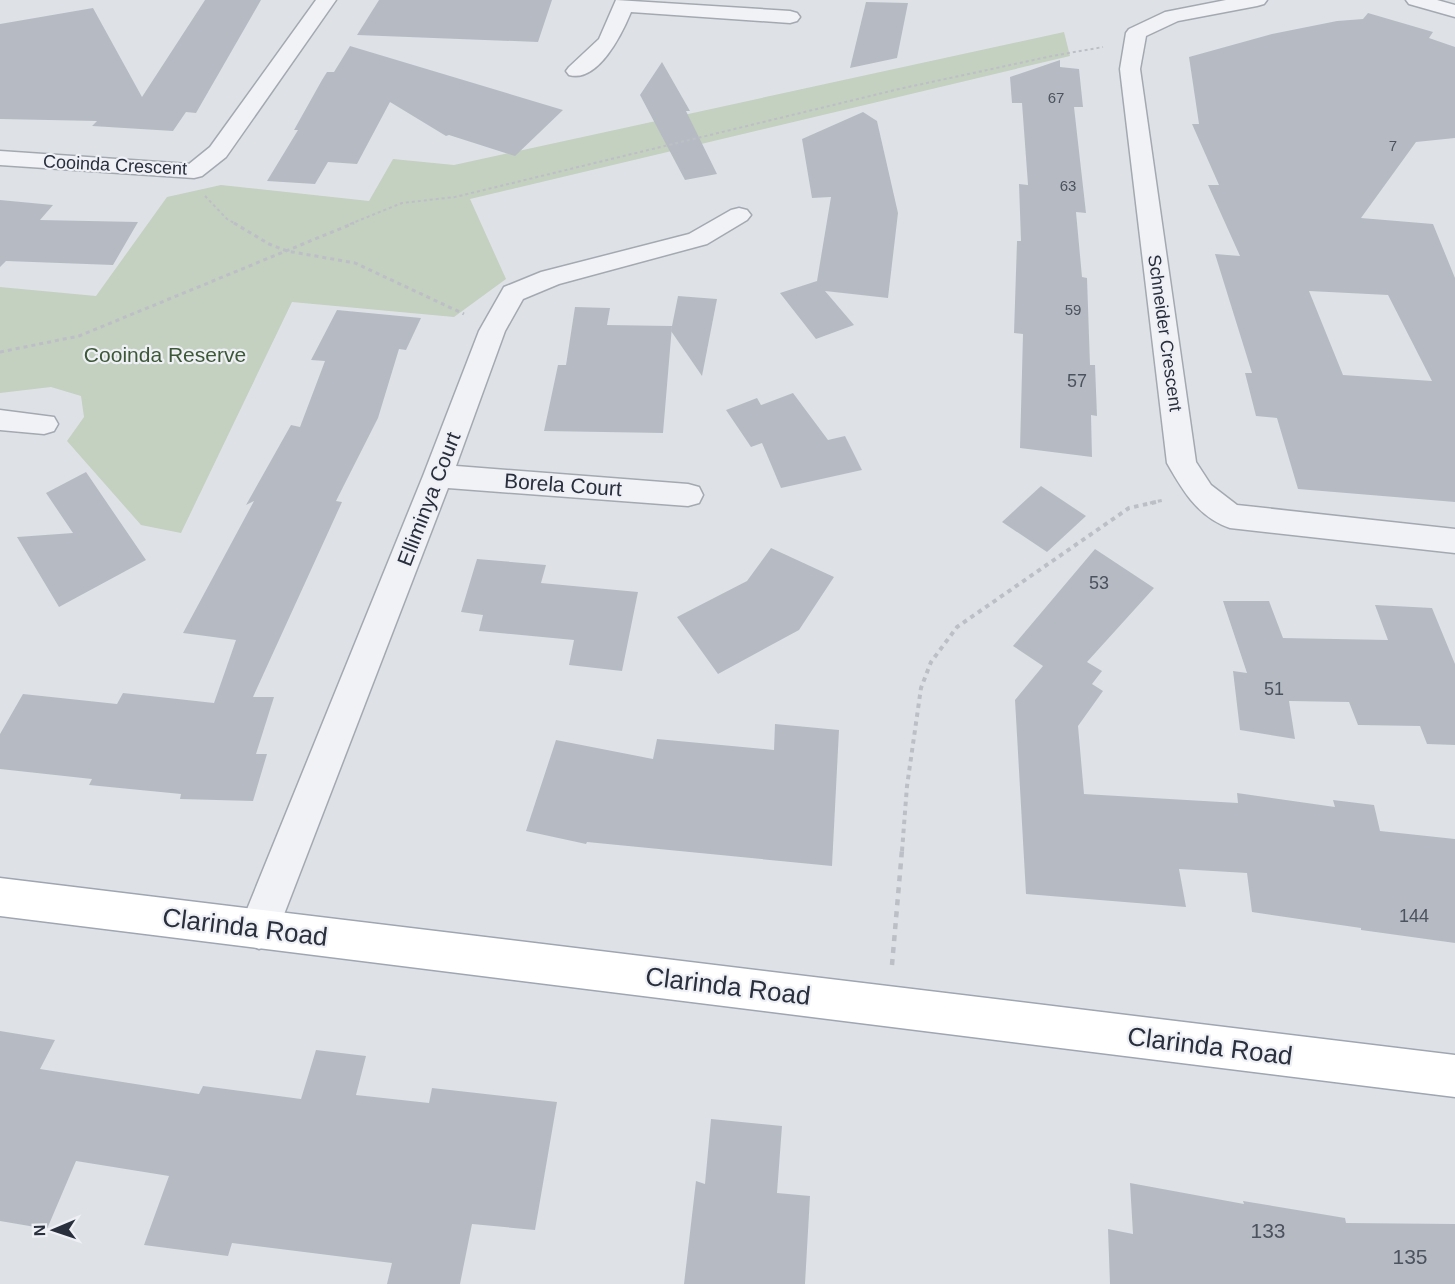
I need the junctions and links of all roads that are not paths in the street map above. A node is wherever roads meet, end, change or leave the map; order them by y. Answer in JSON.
{"nodes":[{"id":1,"x":326,"y":0,"type":"edge"},
{"id":2,"x":1257,"y":0,"type":"edge"},
{"id":3,"x":1416,"y":0,"type":"edge"},
{"id":4,"x":625,"y":3,"type":"edge"},
{"id":5,"x":1455,"y":11,"type":"edge"},
{"id":6,"x":790,"y":17,"type":"dead end"},
{"id":7,"x":576,"y":71,"type":"dead end"},
{"id":8,"x":0,"y":158,"type":"edge"},
{"id":9,"x":739,"y":215,"type":"dead end"},
{"id":10,"x":0,"y":420,"type":"edge"},
{"id":11,"x":44,"y":424,"type":"dead end"},
{"id":12,"x":438,"y":476,"type":"junction"},
{"id":13,"x":688,"y":495,"type":"dead end"},
{"id":14,"x":1455,"y":541,"type":"edge"},
{"id":15,"x":0,"y":897,"type":"edge"},
{"id":16,"x":259,"y":929,"type":"junction"},
{"id":17,"x":1455,"y":1076,"type":"edge"}],
"edges":[{"from":1,"to":8,"type":"street","name":"Cooinda Crescent"},
{"from":2,"to":14,"type":"street","name":"Schneider Crescent"},
{"from":3,"to":5,"type":"street"},
{"from":4,"to":6,"type":"street"},
{"from":4,"to":7,"type":"street"},
{"from":9,"to":12,"type":"street","name":"Elliminya Court"},
{"from":10,"to":11,"type":"street"},
{"from":12,"to":13,"type":"street","name":"Borela Court"},
{"from":12,"to":16,"type":"street","name":"Elliminya Court"},
{"from":15,"to":16,"type":"main road","name":"Clarinda Road"},
{"from":16,"to":17,"type":"main road","name":"Clarinda Road"}]}
